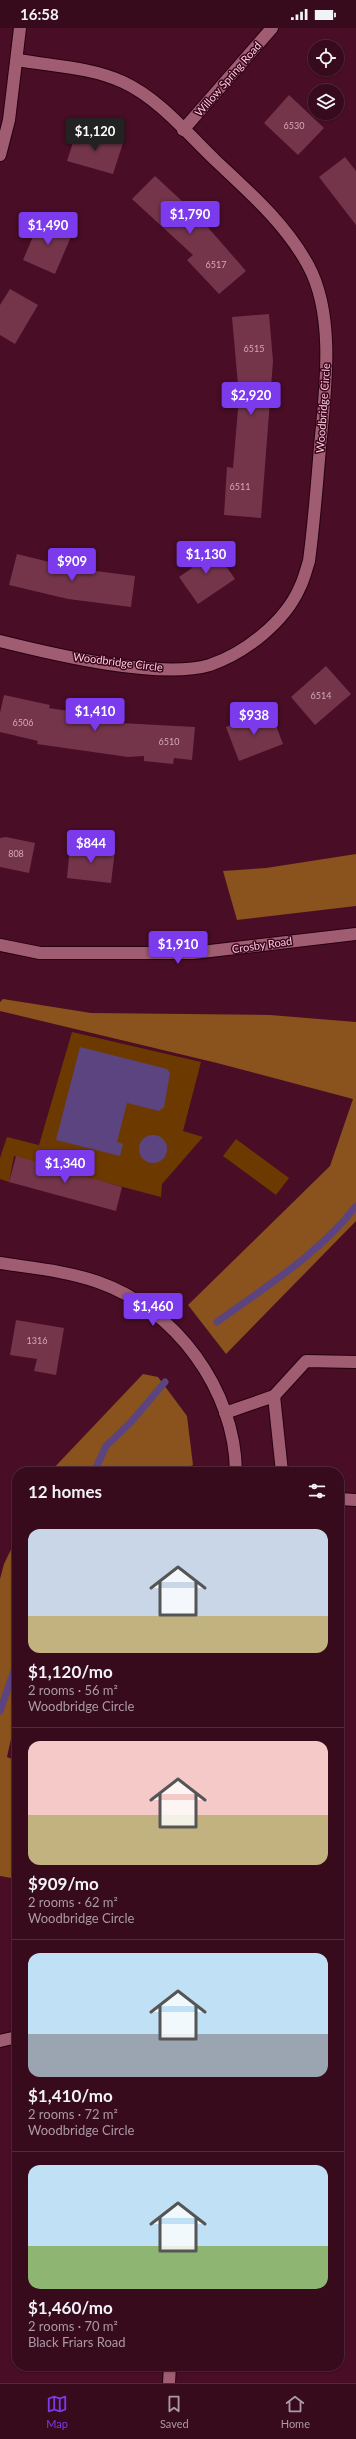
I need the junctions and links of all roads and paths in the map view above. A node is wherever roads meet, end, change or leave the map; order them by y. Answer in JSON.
{"nodes":[{"id":1,"x":20,"y":28,"type":"edge"},
{"id":2,"x":272,"y":28,"type":"edge"},
{"id":3,"x":18,"y":60,"type":"junction"},
{"id":4,"x":183,"y":130,"type":"junction"},
{"id":5,"x":0,"y":155,"type":"edge"},
{"id":6,"x":0,"y":641,"type":"edge"},
{"id":7,"x":356,"y":934,"type":"edge"},
{"id":8,"x":0,"y":945,"type":"edge"},
{"id":9,"x":0,"y":1263,"type":"edge"},
{"id":10,"x":356,"y":1362,"type":"edge"},
{"id":11,"x":274,"y":1396,"type":"junction"},
{"id":12,"x":225,"y":1413,"type":"junction"},
{"id":13,"x":236,"y":1467,"type":"edge"},
{"id":14,"x":281,"y":1467,"type":"edge"},
{"id":15,"x":344,"y":1499,"type":"edge"},
{"id":16,"x":356,"y":1500,"type":"edge"},
{"id":17,"x":12,"y":2038,"type":"edge"},
{"id":18,"x":0,"y":2041,"type":"edge"},
{"id":19,"x":170,"y":2371,"type":"edge"},
{"id":20,"x":169,"y":2383,"type":"edge"}],
"edges":[{"from":1,"to":3,"type":"street"},
{"from":2,"to":4,"type":"street","name":"Willow Spring Road"},
{"from":3,"to":4,"type":"street","name":"Woodbridge Circle"},
{"from":3,"to":5,"type":"street"},
{"from":4,"to":6,"type":"street","name":"Woodbridge Circle"},
{"from":7,"to":8,"type":"street","name":"Crosby Road"},
{"from":9,"to":12,"type":"street"},
{"from":10,"to":11,"type":"street"},
{"from":11,"to":12,"type":"street"},
{"from":11,"to":14,"type":"street"},
{"from":12,"to":13,"type":"street"},
{"from":15,"to":16,"type":"street"},
{"from":17,"to":18,"type":"street"},
{"from":19,"to":20,"type":"street"}]}
